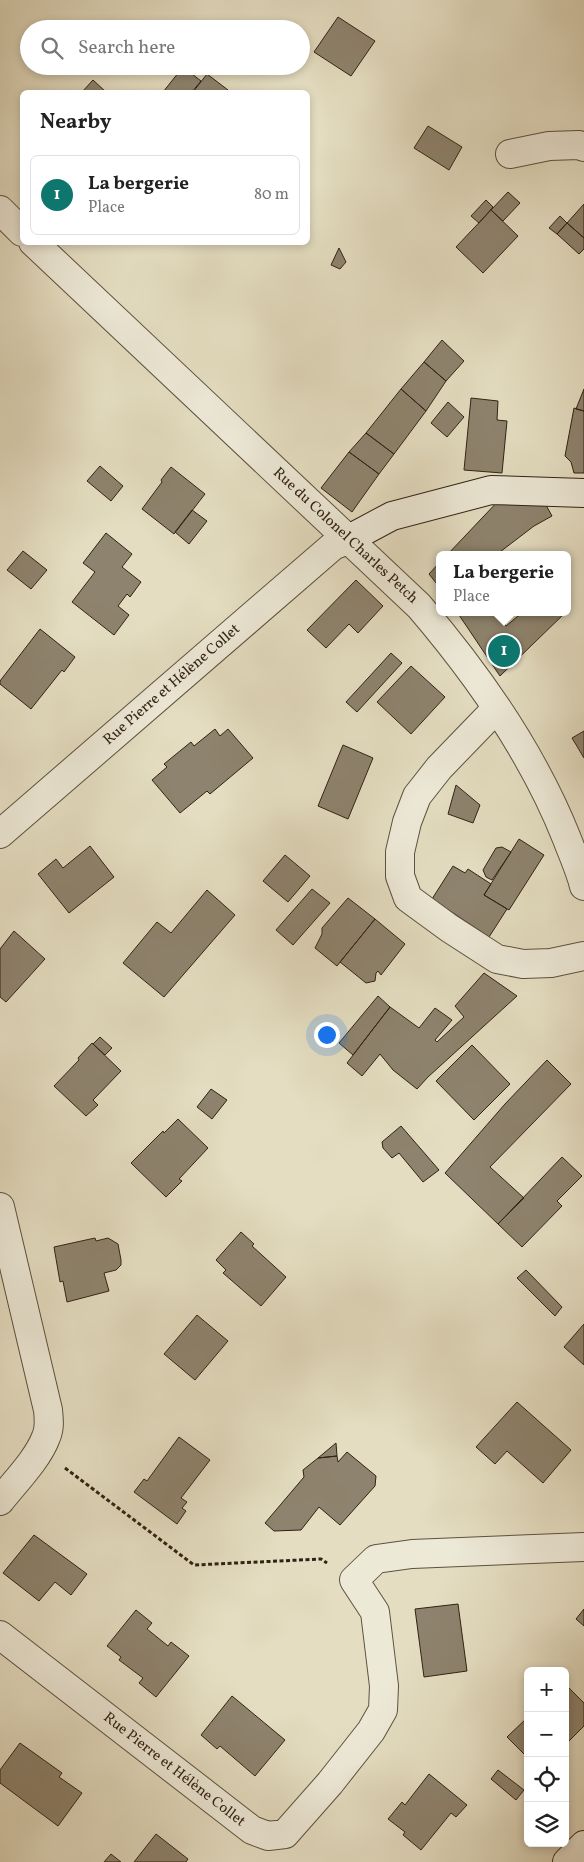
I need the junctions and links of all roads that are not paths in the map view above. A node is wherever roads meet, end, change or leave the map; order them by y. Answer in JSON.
{"nodes":[{"id":1,"x":584,"y":147,"type":"edge"},
{"id":2,"x":510,"y":154,"type":"dead end"},
{"id":3,"x":0,"y":210,"type":"edge"},
{"id":4,"x":20,"y":230,"type":"edge"},
{"id":5,"x":36,"y":245,"type":"edge"},
{"id":6,"x":584,"y":493,"type":"edge"},
{"id":7,"x":347,"y":540,"type":"junction"},
{"id":8,"x":497,"y":708,"type":"junction"},
{"id":9,"x":0,"y":834,"type":"edge"},
{"id":10,"x":584,"y":886,"type":"edge"},
{"id":11,"x":584,"y":956,"type":"edge"},
{"id":12,"x":0,"y":1207,"type":"edge"},
{"id":13,"x":0,"y":1501,"type":"edge"},
{"id":14,"x":584,"y":1547,"type":"edge"},
{"id":15,"x":0,"y":1635,"type":"edge"},
{"id":16,"x":584,"y":1845,"type":"edge"},
{"id":17,"x":567,"y":1862,"type":"edge"}],
"edges":[{"from":1,"to":2,"type":"street"},
{"from":3,"to":4,"type":"street"},
{"from":5,"to":7,"type":"street","name":"Rue du Colonel Charles Petch"},
{"from":6,"to":7,"type":"street","name":"Rue Pierre et Hélène Collet"},
{"from":7,"to":8,"type":"street","name":"Rue du Colonel Charles Petch"},
{"from":7,"to":9,"type":"street","name":"Rue Pierre et Hélène Collet"},
{"from":8,"to":10,"type":"street","name":"Rue du Colonel Charles Petch"},
{"from":8,"to":11,"type":"street"},
{"from":12,"to":13,"type":"street"},
{"from":14,"to":15,"type":"street","name":"Rue Pierre et Hélène Collet"},
{"from":16,"to":17,"type":"street"}]}
